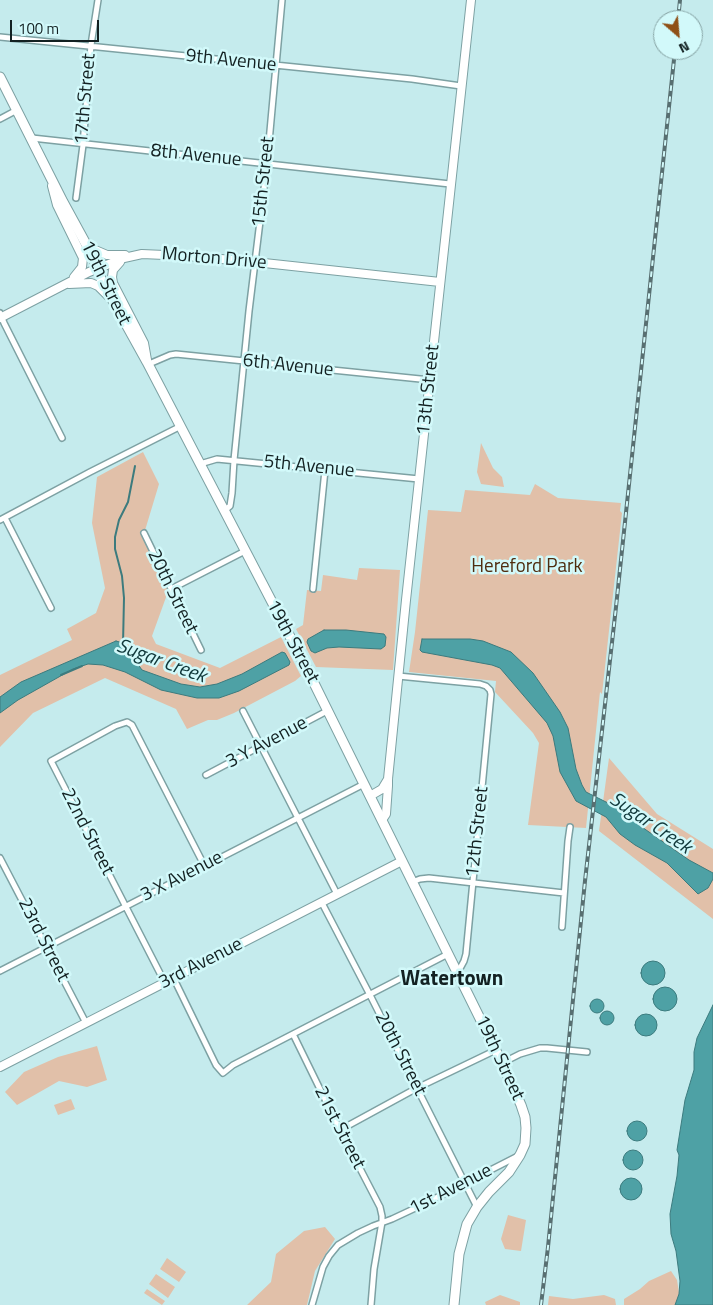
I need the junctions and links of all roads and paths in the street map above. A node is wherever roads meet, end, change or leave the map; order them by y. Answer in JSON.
{"nodes":[{"id":1,"x":98,"y":0,"type":"edge"},
{"id":2,"x":282,"y":0,"type":"edge"},
{"id":3,"x":470,"y":0,"type":"edge"},
{"id":4,"x":0,"y":37,"type":"edge"},
{"id":5,"x":91,"y":45,"type":"junction"},
{"id":6,"x":276,"y":66,"type":"junction"},
{"id":7,"x":0,"y":77,"type":"edge"},
{"id":8,"x":461,"y":86,"type":"junction"},
{"id":9,"x":18,"y":110,"type":"junction"},
{"id":10,"x":0,"y":119,"type":"edge"},
{"id":11,"x":32,"y":138,"type":"junction"},
{"id":12,"x":82,"y":145,"type":"junction"},
{"id":13,"x":267,"y":164,"type":"junction"},
{"id":14,"x":48,"y":170,"type":"junction"},
{"id":15,"x":450,"y":184,"type":"junction"},
{"id":16,"x":76,"y":198,"type":"dead end"},
{"id":17,"x":85,"y":241,"type":"junction"},
{"id":18,"x":142,"y":254,"type":"junction"},
{"id":19,"x":124,"y":258,"type":"junction"},
{"id":20,"x":255,"y":262,"type":"junction"},
{"id":21,"x":98,"y":269,"type":"junction"},
{"id":22,"x":440,"y":282,"type":"junction"},
{"id":23,"x":66,"y":284,"type":"junction"},
{"id":24,"x":112,"y":299,"type":"junction"},
{"id":25,"x":1,"y":316,"type":"edge"},
{"id":26,"x":244,"y":362,"type":"junction"},
{"id":27,"x":148,"y":363,"type":"junction"},
{"id":28,"x":430,"y":380,"type":"junction"},
{"id":29,"x":180,"y":426,"type":"junction"},
{"id":30,"x":62,"y":438,"type":"dead end"},
{"id":31,"x":234,"y":460,"type":"junction"},
{"id":32,"x":200,"y":464,"type":"junction"},
{"id":33,"x":325,"y":470,"type":"junction"},
{"id":34,"x":419,"y":479,"type":"junction"},
{"id":35,"x":224,"y":511,"type":"junction"},
{"id":36,"x":3,"y":519,"type":"edge"},
{"id":37,"x":144,"y":534,"type":"dead end"},
{"id":38,"x":245,"y":551,"type":"junction"},
{"id":39,"x":171,"y":589,"type":"junction"},
{"id":40,"x":313,"y":589,"type":"dead end"},
{"id":41,"x":51,"y":608,"type":"dead end"},
{"id":42,"x":201,"y":650,"type":"dead end"},
{"id":43,"x":398,"y":676,"type":"junction"},
{"id":44,"x":327,"y":710,"type":"junction"},
{"id":45,"x":244,"y":711,"type":"dead end"},
{"id":46,"x":261,"y":745,"type":"junction"},
{"id":47,"x":206,"y":775,"type":"dead end"},
{"id":48,"x":388,"y":779,"type":"junction"},
{"id":49,"x":364,"y":784,"type":"junction"},
{"id":50,"x":370,"y":796,"type":"junction"},
{"id":51,"x":298,"y":818,"type":"junction"},
{"id":52,"x":382,"y":820,"type":"junction"},
{"id":53,"x":570,"y":827,"type":"dead end"},
{"id":54,"x":0,"y":858,"type":"edge"},
{"id":55,"x":402,"y":861,"type":"junction"},
{"id":56,"x":204,"y":865,"type":"junction"},
{"id":57,"x":412,"y":882,"type":"junction"},
{"id":58,"x":473,"y":884,"type":"junction"},
{"id":59,"x":564,"y":893,"type":"junction"},
{"id":60,"x":337,"y":894,"type":"junction"},
{"id":61,"x":322,"y":903,"type":"junction"},
{"id":62,"x":126,"y":906,"type":"junction"},
{"id":63,"x":562,"y":927,"type":"dead end"},
{"id":64,"x":47,"y":947,"type":"junction"},
{"id":65,"x":448,"y":954,"type":"junction"},
{"id":66,"x":0,"y":971,"type":"edge"},
{"id":67,"x":457,"y":973,"type":"junction"},
{"id":68,"x":174,"y":979,"type":"junction"},
{"id":69,"x":165,"y":983,"type":"junction"},
{"id":70,"x":370,"y":995,"type":"junction"},
{"id":71,"x":86,"y":1023,"type":"junction"},
{"id":72,"x":293,"y":1034,"type":"junction"},
{"id":73,"x":496,"y":1050,"type":"junction"},
{"id":74,"x":587,"y":1052,"type":"dead end"},
{"id":75,"x":502,"y":1063,"type":"junction"},
{"id":76,"x":0,"y":1067,"type":"edge"},
{"id":77,"x":417,"y":1088,"type":"junction"},
{"id":78,"x":340,"y":1130,"type":"junction"},
{"id":79,"x":520,"y":1155,"type":"junction"},
{"id":80,"x":465,"y":1183,"type":"junction"},
{"id":81,"x":477,"y":1207,"type":"junction"},
{"id":82,"x":382,"y":1222,"type":"junction"},
{"id":83,"x":312,"y":1305,"type":"edge"},
{"id":84,"x":371,"y":1305,"type":"edge"},
{"id":85,"x":454,"y":1305,"type":"edge"}],
"edges":[{"from":1,"to":5,"type":"street","name":"17th Street"},
{"from":2,"to":6,"type":"street","name":"15th Street"},
{"from":3,"to":8,"type":"street","name":"13th Street"},
{"from":4,"to":5,"type":"street","name":"9th Avenue"},
{"from":5,"to":6,"type":"street","name":"9th Avenue"},
{"from":5,"to":12,"type":"street","name":"17th Street"},
{"from":6,"to":8,"type":"street","name":"9th Avenue"},
{"from":6,"to":13,"type":"street","name":"15th Street"},
{"from":7,"to":9,"type":"main road","name":"19th Street"},
{"from":8,"to":15,"type":"street","name":"13th Street"},
{"from":9,"to":10,"type":"street"},
{"from":9,"to":11,"type":"main road","name":"19th Street"},
{"from":11,"to":12,"type":"street","name":"8th Avenue"},
{"from":11,"to":14,"type":"main road","name":"19th Street"},
{"from":12,"to":13,"type":"street","name":"8th Avenue"},
{"from":12,"to":16,"type":"street","name":"17th Street"},
{"from":13,"to":15,"type":"street","name":"8th Avenue"},
{"from":13,"to":20,"type":"street","name":"15th Street"},
{"from":14,"to":17,"type":"main road","name":"19th Street"},
{"from":14,"to":23,"type":"street"},
{"from":15,"to":22,"type":"street","name":"13th Street"},
{"from":17,"to":18,"type":"street"},
{"from":17,"to":21,"type":"main road","name":"19th Street"},
{"from":18,"to":19,"type":"street","name":"Morton Drive"},
{"from":18,"to":20,"type":"street","name":"Morton Drive"},
{"from":19,"to":21,"type":"street","name":"Morton Drive"},
{"from":19,"to":27,"type":"street"},
{"from":20,"to":22,"type":"street","name":"Morton Drive"},
{"from":20,"to":26,"type":"street","name":"15th Street"},
{"from":21,"to":23,"type":"street","name":"Morton Drive"},
{"from":21,"to":24,"type":"main road","name":"19th Street"},
{"from":22,"to":28,"type":"street","name":"13th Street"},
{"from":23,"to":24,"type":"street"},
{"from":23,"to":25,"type":"street","name":"Morton Drive"},
{"from":24,"to":27,"type":"main road","name":"19th Street"},
{"from":25,"to":30,"type":"street"},
{"from":26,"to":27,"type":"street","name":"6th Avenue"},
{"from":26,"to":28,"type":"street","name":"6th Avenue"},
{"from":26,"to":31,"type":"street","name":"15th Street"},
{"from":27,"to":29,"type":"main road","name":"19th Street"},
{"from":28,"to":34,"type":"street","name":"13th Street"},
{"from":29,"to":32,"type":"main road","name":"19th Street"},
{"from":29,"to":36,"type":"street"},
{"from":31,"to":32,"type":"street","name":"5th Avenue"},
{"from":31,"to":33,"type":"street","name":"5th Avenue"},
{"from":31,"to":35,"type":"street","name":"15th Street"},
{"from":32,"to":35,"type":"main road","name":"19th Street"},
{"from":33,"to":34,"type":"street","name":"5th Avenue"},
{"from":33,"to":40,"type":"street"},
{"from":34,"to":43,"type":"street","name":"13th Street"},
{"from":35,"to":38,"type":"main road","name":"19th Street"},
{"from":36,"to":41,"type":"street"},
{"from":37,"to":39,"type":"street","name":"20th Street"},
{"from":38,"to":39,"type":"street"},
{"from":38,"to":44,"type":"main road","name":"19th Street"},
{"from":39,"to":42,"type":"street","name":"20th Street"},
{"from":43,"to":48,"type":"street","name":"13th Street"},
{"from":43,"to":58,"type":"street","name":"12th Street"},
{"from":44,"to":46,"type":"street","name":"3 Y Avenue"},
{"from":44,"to":49,"type":"main road","name":"19th Street"},
{"from":45,"to":46,"type":"street"},
{"from":46,"to":47,"type":"street","name":"3 Y Avenue"},
{"from":46,"to":51,"type":"street"},
{"from":48,"to":50,"type":"street"},
{"from":48,"to":52,"type":"street","name":"13th Street"},
{"from":49,"to":50,"type":"main road","name":"19th Street"},
{"from":49,"to":51,"type":"street","name":"3 X Avenue"},
{"from":50,"to":52,"type":"main road","name":"19th Street"},
{"from":51,"to":56,"type":"street","name":"3 X Avenue"},
{"from":51,"to":60,"type":"street"},
{"from":52,"to":55,"type":"main road","name":"19th Street"},
{"from":53,"to":59,"type":"street"},
{"from":54,"to":64,"type":"street","name":"23rd Street"},
{"from":55,"to":57,"type":"main road","name":"19th Street"},
{"from":55,"to":60,"type":"street","name":"3rd Avenue"},
{"from":56,"to":62,"type":"street","name":"3 X Avenue"},
{"from":56,"to":62,"type":"street","name":"22nd Street"},
{"from":57,"to":58,"type":"street"},
{"from":57,"to":65,"type":"main road","name":"19th Street"},
{"from":58,"to":59,"type":"street"},
{"from":58,"to":67,"type":"street","name":"12th Street"},
{"from":59,"to":63,"type":"street"},
{"from":60,"to":61,"type":"street","name":"3rd Avenue"},
{"from":61,"to":68,"type":"street","name":"3rd Avenue"},
{"from":61,"to":70,"type":"street","name":"20th Street"},
{"from":62,"to":64,"type":"street","name":"3 X Avenue"},
{"from":62,"to":69,"type":"street","name":"22nd Street"},
{"from":64,"to":66,"type":"street","name":"3 X Avenue"},
{"from":64,"to":71,"type":"street","name":"23rd Street"},
{"from":65,"to":67,"type":"main road","name":"19th Street"},
{"from":65,"to":70,"type":"street"},
{"from":67,"to":73,"type":"main road","name":"19th Street"},
{"from":68,"to":69,"type":"street","name":"3rd Avenue"},
{"from":68,"to":72,"type":"street"},
{"from":69,"to":71,"type":"street","name":"3rd Avenue"},
{"from":70,"to":72,"type":"street"},
{"from":70,"to":77,"type":"street","name":"20th Street"},
{"from":71,"to":76,"type":"street","name":"3rd Avenue"},
{"from":72,"to":78,"type":"street","name":"21st Street"},
{"from":73,"to":75,"type":"main road","name":"19th Street"},
{"from":73,"to":77,"type":"street"},
{"from":74,"to":75,"type":"street"},
{"from":75,"to":79,"type":"main road","name":"19th Street"},
{"from":77,"to":78,"type":"street"},
{"from":77,"to":80,"type":"street","name":"20th Street"},
{"from":78,"to":82,"type":"street","name":"21st Street"},
{"from":79,"to":80,"type":"street","name":"1st Avenue"},
{"from":79,"to":81,"type":"main road","name":"19th Street"},
{"from":80,"to":81,"type":"street","name":"20th Street"},
{"from":80,"to":82,"type":"street","name":"1st Avenue"},
{"from":81,"to":85,"type":"main road","name":"19th Street"},
{"from":82,"to":83,"type":"street","name":"1st Avenue"},
{"from":82,"to":84,"type":"street"}]}
